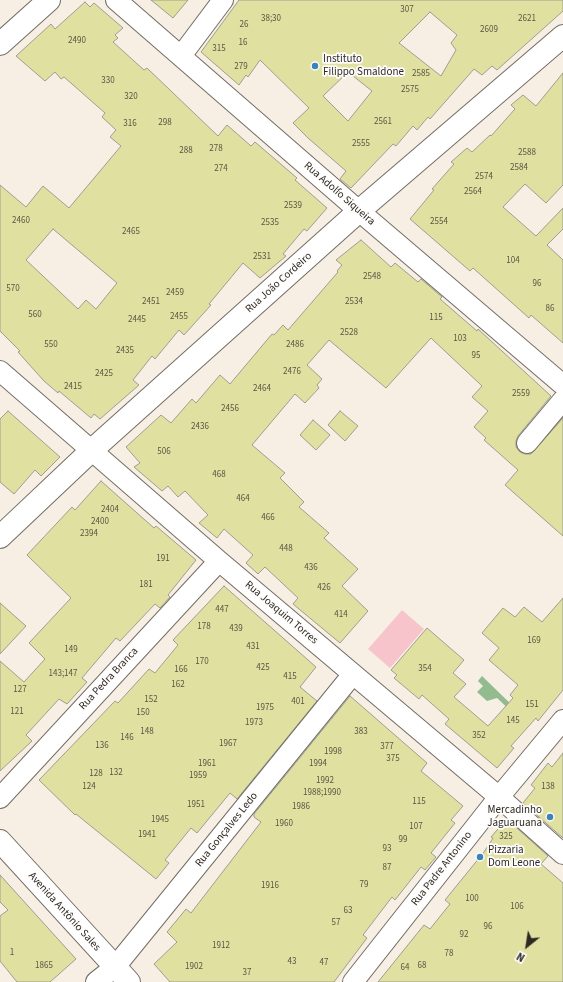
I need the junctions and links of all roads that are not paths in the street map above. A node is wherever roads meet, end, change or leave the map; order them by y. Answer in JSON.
{"nodes":[{"id":1,"x":49,"y":0,"type":"edge"},
{"id":2,"x":116,"y":0,"type":"edge"},
{"id":3,"x":223,"y":0,"type":"edge"},
{"id":4,"x":563,"y":36,"type":"edge"},
{"id":5,"x":0,"y":44,"type":"edge"},
{"id":6,"x":181,"y":56,"type":"junction"},
{"id":7,"x":359,"y":211,"type":"junction"},
{"id":8,"x":0,"y":371,"type":"edge"},
{"id":9,"x":563,"y":385,"type":"edge"},
{"id":10,"x":563,"y":400,"type":"edge"},
{"id":11,"x":527,"y":443,"type":"dead end"},
{"id":12,"x":92,"y":450,"type":"junction"},
{"id":13,"x":0,"y":537,"type":"edge"},
{"id":14,"x":219,"y":561,"type":"junction"},
{"id":15,"x":353,"y":674,"type":"junction"},
{"id":16,"x":563,"y":720,"type":"edge"},
{"id":17,"x":499,"y":797,"type":"junction"},
{"id":18,"x":0,"y":798,"type":"edge"},
{"id":19,"x":0,"y":841,"type":"edge"},
{"id":20,"x":563,"y":854,"type":"edge"},
{"id":21,"x":122,"y":974,"type":"edge"},
{"id":22,"x":96,"y":982,"type":"edge"},
{"id":23,"x":354,"y":982,"type":"edge"}],
"edges":[{"from":1,"to":5,"type":"street"},
{"from":2,"to":6,"type":"street","name":"Rua Adolfo Siqueira"},
{"from":3,"to":6,"type":"street"},
{"from":4,"to":7,"type":"street","name":"Rua João Cordeiro"},
{"from":6,"to":7,"type":"street","name":"Rua Adolfo Siqueira"},
{"from":7,"to":9,"type":"street","name":"Rua Adolfo Siqueira"},
{"from":7,"to":12,"type":"street","name":"Rua João Cordeiro"},
{"from":8,"to":12,"type":"street","name":"Rua Joaquim Torres"},
{"from":10,"to":11,"type":"street"},
{"from":12,"to":13,"type":"street","name":"Rua João Cordeiro"},
{"from":12,"to":14,"type":"street","name":"Rua Joaquim Torres"},
{"from":14,"to":15,"type":"street","name":"Rua Joaquim Torres"},
{"from":14,"to":18,"type":"street","name":"Rua Pedra Branca"},
{"from":15,"to":17,"type":"street","name":"Rua Joaquim Torres"},
{"from":15,"to":21,"type":"street","name":"Rua Gonçalves Ledo"},
{"from":16,"to":17,"type":"street","name":"Rua Padre Antonino"},
{"from":17,"to":20,"type":"street","name":"Rua Joaquim Torres"},
{"from":17,"to":23,"type":"street","name":"Rua Padre Antonino"},
{"from":19,"to":21,"type":"street","name":"Avenida Antônio Sales"},
{"from":21,"to":22,"type":"street","name":"Rua Gonçalves Ledo"}]}
